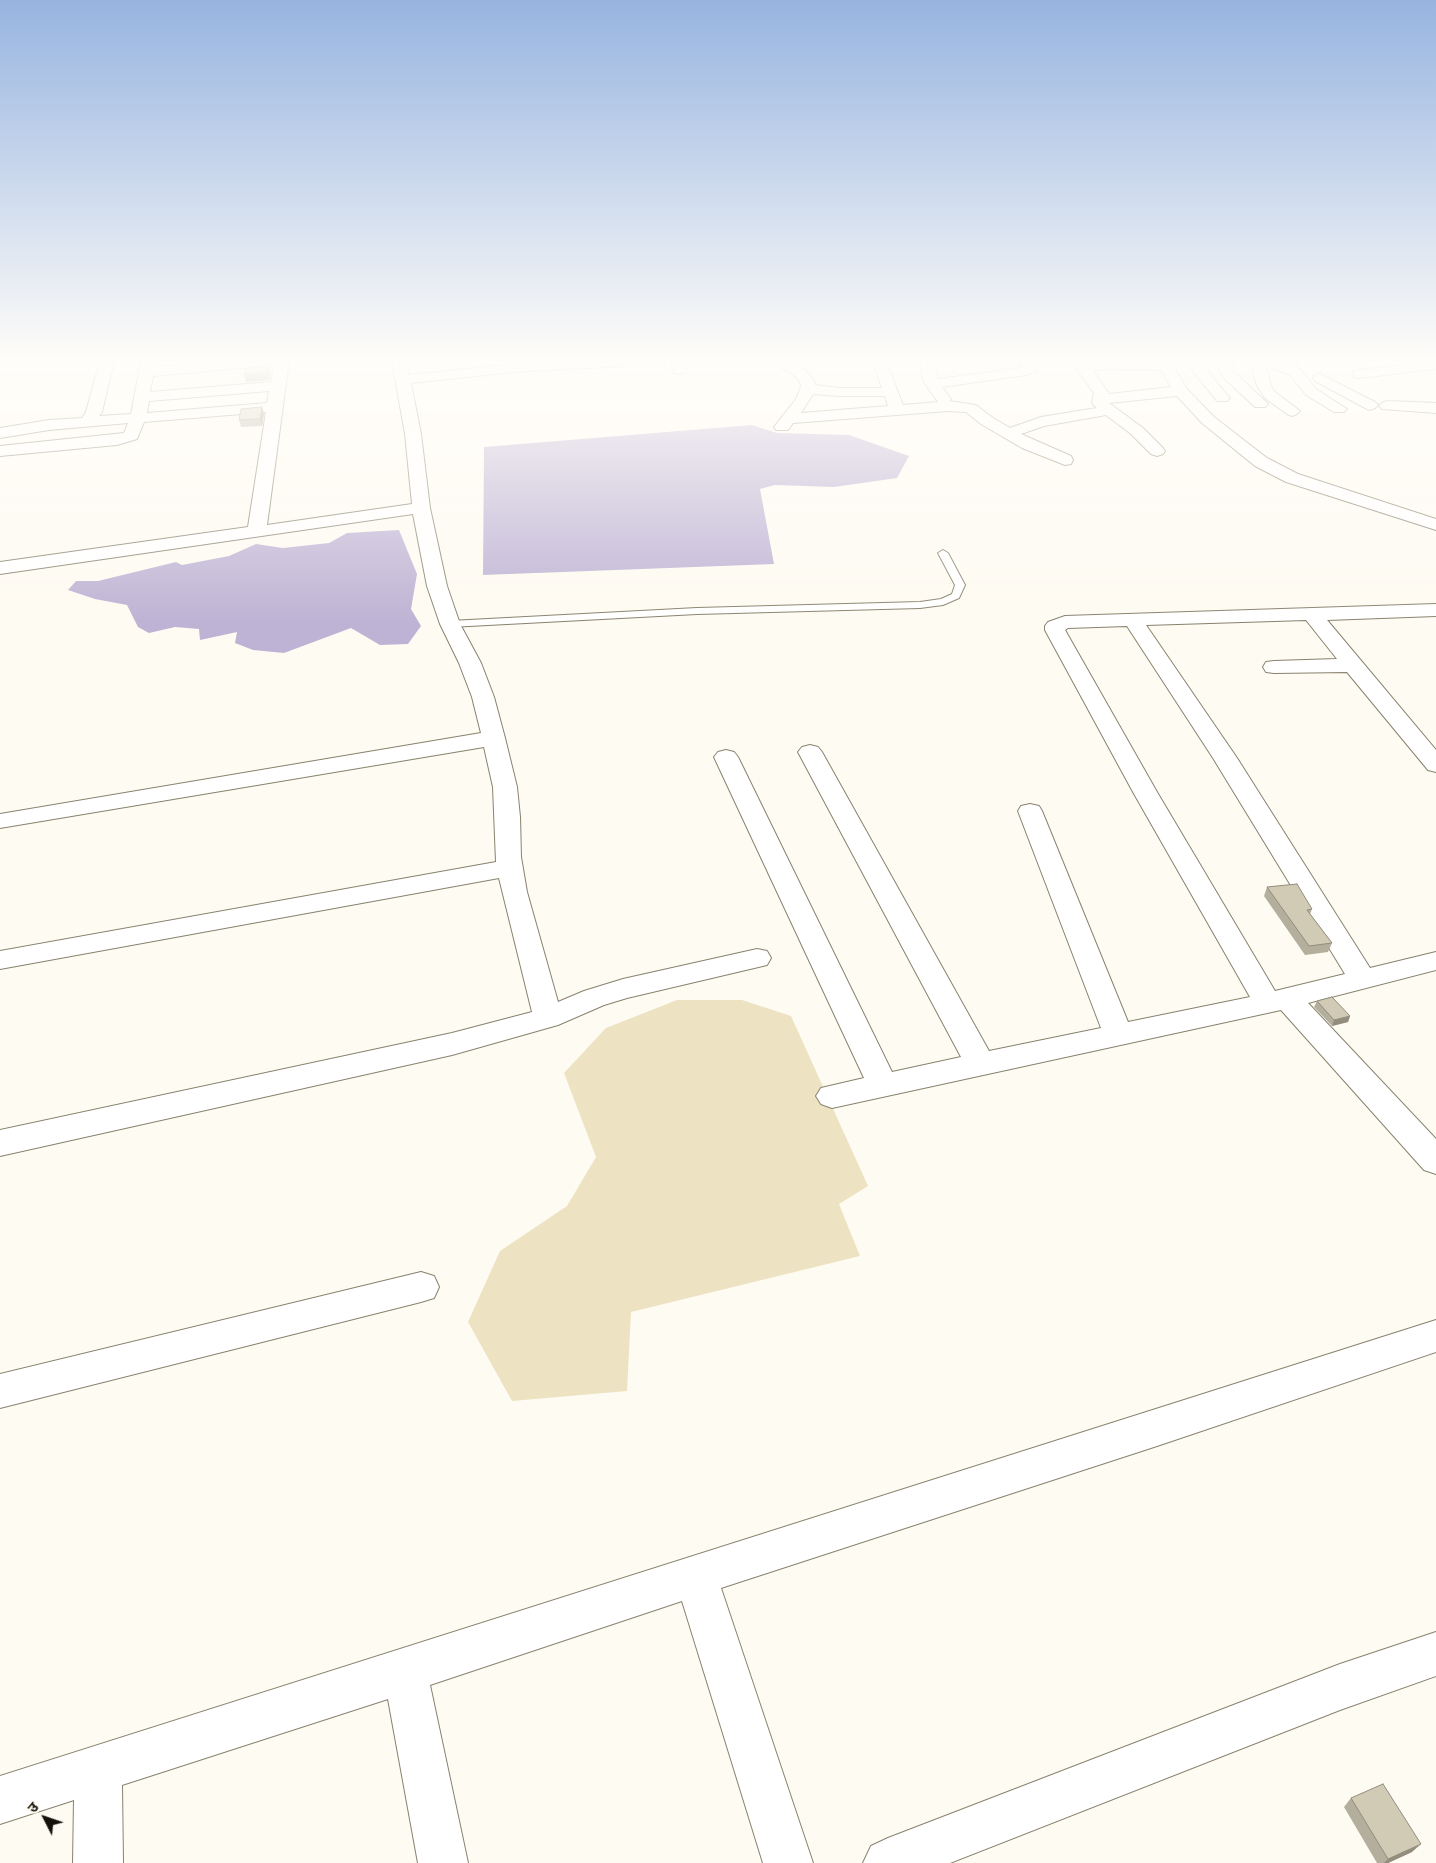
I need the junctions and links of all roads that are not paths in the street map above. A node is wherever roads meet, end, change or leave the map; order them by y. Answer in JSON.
{"nodes":[{"id":1,"x":32,"y":448,"type":"edge"},
{"id":2,"x":268,"y":448,"type":"edge"},
{"id":3,"x":415,"y":448,"type":"edge"},
{"id":4,"x":1036,"y":448,"type":"edge"},
{"id":5,"x":1154,"y":448,"type":"edge"},
{"id":6,"x":1243,"y":448,"type":"edge"},
{"id":7,"x":0,"y":451,"type":"edge"},
{"id":8,"x":1157,"y":451,"type":"dead end"},
{"id":9,"x":1065,"y":460,"type":"dead end"},
{"id":10,"x":421,"y":508,"type":"junction"},
{"id":11,"x":1436,"y":525,"type":"edge"},
{"id":12,"x":257,"y":531,"type":"junction"},
{"id":13,"x":943,"y":553,"type":"dead end"},
{"id":14,"x":0,"y":568,"type":"edge"},
{"id":15,"x":1436,"y":610,"type":"edge"},
{"id":16,"x":1312,"y":615,"type":"junction"},
{"id":17,"x":1132,"y":619,"type":"junction"},
{"id":18,"x":450,"y":624,"type":"junction"},
{"id":19,"x":1353,"y":665,"type":"junction"},
{"id":20,"x":1274,"y":667,"type":"dead end"},
{"id":21,"x":494,"y":738,"type":"junction"},
{"id":22,"x":810,"y":752,"type":"dead end"},
{"id":23,"x":726,"y":757,"type":"dead end"},
{"id":24,"x":1436,"y":765,"type":"edge"},
{"id":25,"x":1030,"y":811,"type":"dead end"},
{"id":26,"x":0,"y":821,"type":"edge"},
{"id":27,"x":510,"y":868,"type":"junction"},
{"id":28,"x":757,"y":958,"type":"dead end"},
{"id":29,"x":0,"y":960,"type":"edge"},
{"id":30,"x":1436,"y":961,"type":"edge"},
{"id":31,"x":1363,"y":979,"type":"junction"},
{"id":32,"x":1277,"y":1000,"type":"junction"},
{"id":33,"x":548,"y":1018,"type":"junction"},
{"id":34,"x":1119,"y":1036,"type":"junction"},
{"id":35,"x":981,"y":1065,"type":"junction"},
{"id":36,"x":883,"y":1085,"type":"junction"},
{"id":37,"x":832,"y":1096,"type":"dead end"},
{"id":38,"x":0,"y":1143,"type":"edge"},
{"id":39,"x":1436,"y":1161,"type":"edge"},
{"id":40,"x":421,"y":1286,"type":"dead end"},
{"id":41,"x":1436,"y":1336,"type":"edge"},
{"id":42,"x":0,"y":1391,"type":"edge"},
{"id":43,"x":694,"y":1574,"type":"junction"},
{"id":44,"x":1436,"y":1654,"type":"edge"},
{"id":45,"x":405,"y":1671,"type":"junction"},
{"id":46,"x":98,"y":1769,"type":"junction"},
{"id":47,"x":0,"y":1800,"type":"edge"},
{"id":48,"x":98,"y":1863,"type":"edge"},
{"id":49,"x":442,"y":1863,"type":"edge"},
{"id":50,"x":788,"y":1863,"type":"edge"},
{"id":51,"x":888,"y":1863,"type":"edge"}],
"edges":[{"from":1,"to":7,"type":"street"},
{"from":2,"to":12,"type":"street"},
{"from":3,"to":10,"type":"street"},
{"from":4,"to":9,"type":"street"},
{"from":5,"to":8,"type":"street"},
{"from":6,"to":11,"type":"street"},
{"from":10,"to":12,"type":"street"},
{"from":10,"to":18,"type":"street"},
{"from":12,"to":14,"type":"street"},
{"from":13,"to":18,"type":"lane"},
{"from":15,"to":16,"type":"street"},
{"from":16,"to":17,"type":"street"},
{"from":16,"to":19,"type":"street"},
{"from":17,"to":31,"type":"street"},
{"from":17,"to":32,"type":"street"},
{"from":18,"to":21,"type":"street"},
{"from":19,"to":20,"type":"street"},
{"from":19,"to":24,"type":"street"},
{"from":21,"to":26,"type":"street"},
{"from":21,"to":27,"type":"street"},
{"from":22,"to":35,"type":"street"},
{"from":23,"to":36,"type":"street"},
{"from":25,"to":34,"type":"street"},
{"from":27,"to":29,"type":"street"},
{"from":27,"to":33,"type":"street"},
{"from":28,"to":33,"type":"street"},
{"from":30,"to":31,"type":"street"},
{"from":31,"to":32,"type":"street"},
{"from":32,"to":34,"type":"street"},
{"from":32,"to":39,"type":"street"},
{"from":33,"to":38,"type":"street"},
{"from":34,"to":35,"type":"street"},
{"from":35,"to":36,"type":"street"},
{"from":36,"to":37,"type":"street"},
{"from":40,"to":42,"type":"street"},
{"from":41,"to":43,"type":"street"},
{"from":43,"to":45,"type":"street"},
{"from":43,"to":50,"type":"street"},
{"from":44,"to":51,"type":"street"},
{"from":45,"to":46,"type":"street"},
{"from":45,"to":49,"type":"street"},
{"from":46,"to":47,"type":"street"},
{"from":46,"to":48,"type":"street"}]}
